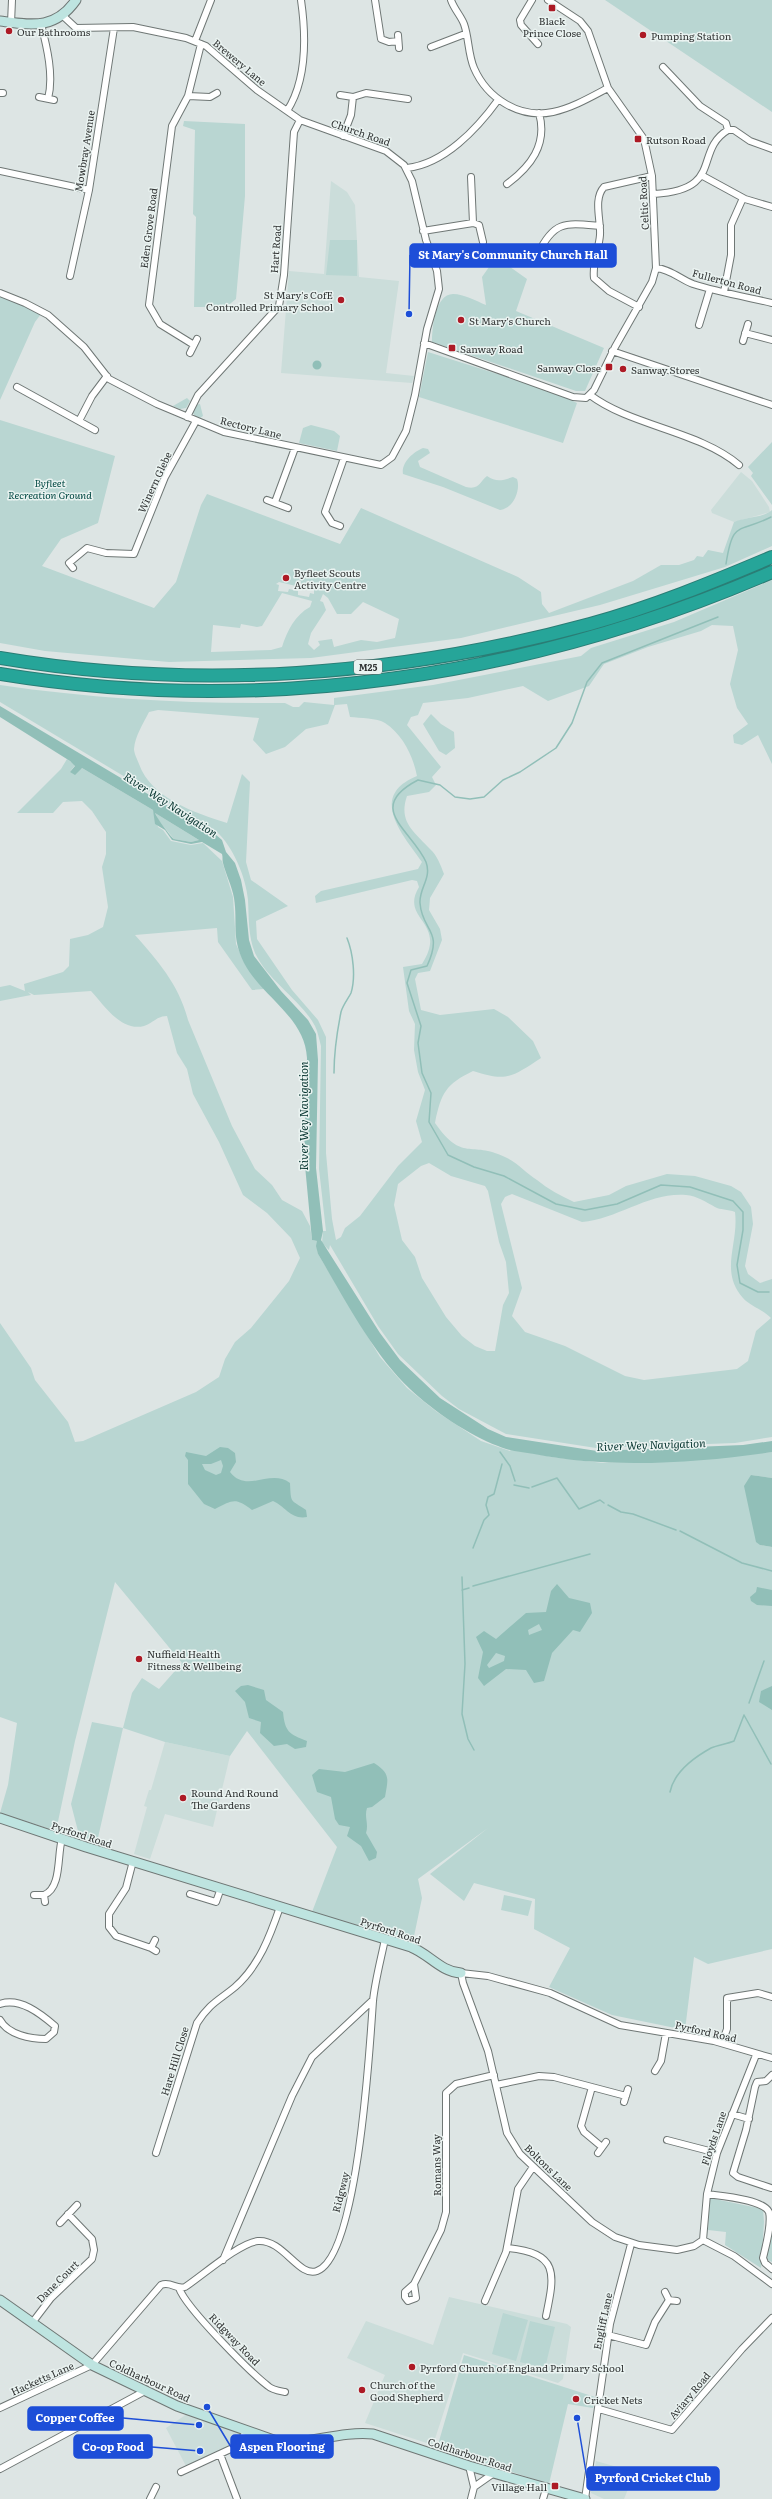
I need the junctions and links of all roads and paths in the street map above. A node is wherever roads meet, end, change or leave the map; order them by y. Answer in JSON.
{"nodes":[{"id":1,"x":12,"y":0,"type":"edge"},
{"id":2,"x":76,"y":0,"type":"edge"},
{"id":3,"x":210,"y":0,"type":"edge"},
{"id":4,"x":301,"y":0,"type":"edge"},
{"id":5,"x":375,"y":0,"type":"edge"},
{"id":6,"x":451,"y":0,"type":"edge"},
{"id":7,"x":532,"y":0,"type":"edge"},
{"id":8,"x":548,"y":0,"type":"edge"},
{"id":9,"x":62,"y":15,"type":"junction"},
{"id":10,"x":0,"y":21,"type":"edge"},
{"id":11,"x":11,"y":23,"type":"junction"},
{"id":12,"x":41,"y":24,"type":"junction"},
{"id":13,"x":114,"y":28,"type":"junction"},
{"id":14,"x":465,"y":34,"type":"junction"},
{"id":15,"x":537,"y":40,"type":"dead end"},
{"id":16,"x":195,"y":41,"type":"junction"},
{"id":17,"x":398,"y":42,"type":"dead end"},
{"id":18,"x":201,"y":44,"type":"junction"},
{"id":19,"x":430,"y":47,"type":"dead end"},
{"id":20,"x":662,"y":67,"type":"dead end"},
{"id":21,"x":608,"y":88,"type":"junction"},
{"id":22,"x":217,"y":93,"type":"dead end"},
{"id":23,"x":340,"y":95,"type":"dead end"},
{"id":24,"x":188,"y":96,"type":"junction"},
{"id":25,"x":39,"y":97,"type":"dead end"},
{"id":26,"x":353,"y":97,"type":"junction"},
{"id":27,"x":408,"y":99,"type":"dead end"},
{"id":28,"x":498,"y":100,"type":"junction"},
{"id":29,"x":287,"y":111,"type":"junction"},
{"id":30,"x":539,"y":114,"type":"junction"},
{"id":31,"x":300,"y":120,"type":"junction"},
{"id":32,"x":728,"y":130,"type":"junction"},
{"id":33,"x":343,"y":136,"type":"junction"},
{"id":34,"x":772,"y":148,"type":"edge"},
{"id":35,"x":406,"y":168,"type":"junction"},
{"id":36,"x":0,"y":171,"type":"edge"},
{"id":37,"x":701,"y":175,"type":"junction"},
{"id":38,"x":652,"y":176,"type":"junction"},
{"id":39,"x":471,"y":177,"type":"dead end"},
{"id":40,"x":507,"y":184,"type":"dead end"},
{"id":41,"x":89,"y":190,"type":"junction"},
{"id":42,"x":654,"y":194,"type":"junction"},
{"id":43,"x":743,"y":198,"type":"junction"},
{"id":44,"x":772,"y":207,"type":"edge"},
{"id":45,"x":473,"y":223,"type":"junction"},
{"id":46,"x":600,"y":226,"type":"junction"},
{"id":47,"x":424,"y":231,"type":"junction"},
{"id":48,"x":483,"y":242,"type":"dead end"},
{"id":49,"x":538,"y":254,"type":"dead end"},
{"id":50,"x":656,"y":268,"type":"junction"},
{"id":51,"x":70,"y":276,"type":"dead end"},
{"id":52,"x":710,"y":289,"type":"junction"},
{"id":53,"x":724,"y":292,"type":"junction"},
{"id":54,"x":0,"y":294,"type":"edge"},
{"id":55,"x":772,"y":303,"type":"edge"},
{"id":56,"x":639,"y":307,"type":"junction"},
{"id":57,"x":748,"y":324,"type":"dead end"},
{"id":58,"x":699,"y":325,"type":"dead end"},
{"id":59,"x":745,"y":333,"type":"junction"},
{"id":60,"x":197,"y":339,"type":"dead end"},
{"id":61,"x":772,"y":340,"type":"edge"},
{"id":62,"x":743,"y":341,"type":"dead end"},
{"id":63,"x":424,"y":343,"type":"junction"},
{"id":64,"x":194,"y":345,"type":"junction"},
{"id":65,"x":612,"y":351,"type":"junction"},
{"id":66,"x":190,"y":353,"type":"dead end"},
{"id":67,"x":107,"y":376,"type":"junction"},
{"id":68,"x":17,"y":387,"type":"dead end"},
{"id":69,"x":590,"y":395,"type":"junction"},
{"id":70,"x":772,"y":405,"type":"edge"},
{"id":71,"x":187,"y":417,"type":"junction"},
{"id":72,"x":79,"y":421,"type":"junction"},
{"id":73,"x":196,"y":421,"type":"junction"},
{"id":74,"x":95,"y":430,"type":"dead end"},
{"id":75,"x":294,"y":448,"type":"junction"},
{"id":76,"x":344,"y":458,"type":"junction"},
{"id":77,"x":739,"y":465,"type":"dead end"},
{"id":78,"x":267,"y":500,"type":"dead end"},
{"id":79,"x":275,"y":502,"type":"junction"},
{"id":80,"x":288,"y":508,"type":"dead end"},
{"id":81,"x":340,"y":526,"type":"dead end"},
{"id":82,"x":772,"y":557,"type":"edge"},
{"id":83,"x":73,"y":568,"type":"dead end"},
{"id":84,"x":772,"y":572,"type":"edge"},
{"id":85,"x":0,"y":658,"type":"edge"},
{"id":86,"x":0,"y":674,"type":"edge"},
{"id":87,"x":0,"y":1818,"type":"edge"},
{"id":88,"x":62,"y":1839,"type":"junction"},
{"id":89,"x":133,"y":1861,"type":"junction"},
{"id":90,"x":221,"y":1888,"type":"junction"},
{"id":91,"x":190,"y":1894,"type":"dead end"},
{"id":92,"x":34,"y":1895,"type":"dead end"},
{"id":93,"x":44,"y":1895,"type":"junction"},
{"id":94,"x":45,"y":1902,"type":"dead end"},
{"id":95,"x":280,"y":1907,"type":"junction"},
{"id":96,"x":385,"y":1939,"type":"junction"},
{"id":97,"x":155,"y":1940,"type":"dead end"},
{"id":98,"x":462,"y":1973,"type":"junction"},
{"id":99,"x":772,"y":1997,"type":"edge"},
{"id":100,"x":374,"y":2000,"type":"junction"},
{"id":101,"x":0,"y":2004,"type":"edge"},
{"id":102,"x":0,"y":2020,"type":"edge"},
{"id":103,"x":666,"y":2033,"type":"junction"},
{"id":104,"x":722,"y":2043,"type":"junction"},
{"id":105,"x":756,"y":2055,"type":"junction"},
{"id":106,"x":772,"y":2058,"type":"edge"},
{"id":107,"x":655,"y":2071,"type":"dead end"},
{"id":108,"x":494,"y":2075,"type":"junction"},
{"id":109,"x":772,"y":2075,"type":"edge"},
{"id":110,"x":496,"y":2085,"type":"junction"},
{"id":111,"x":592,"y":2087,"type":"junction"},
{"id":112,"x":626,"y":2096,"type":"dead end"},
{"id":113,"x":732,"y":2114,"type":"junction"},
{"id":114,"x":749,"y":2119,"type":"junction"},
{"id":115,"x":667,"y":2140,"type":"dead end"},
{"id":116,"x":602,"y":2147,"type":"dead end"},
{"id":117,"x":156,"y":2153,"type":"dead end"},
{"id":118,"x":717,"y":2153,"type":"junction"},
{"id":119,"x":533,"y":2167,"type":"junction"},
{"id":120,"x":771,"y":2188,"type":"edge"},
{"id":121,"x":707,"y":2194,"type":"junction"},
{"id":122,"x":77,"y":2205,"type":"dead end"},
{"id":123,"x":68,"y":2214,"type":"junction"},
{"id":124,"x":60,"y":2224,"type":"dead end"},
{"id":125,"x":703,"y":2240,"type":"junction"},
{"id":126,"x":631,"y":2244,"type":"junction"},
{"id":127,"x":507,"y":2248,"type":"junction"},
{"id":128,"x":223,"y":2260,"type":"junction"},
{"id":129,"x":772,"y":2269,"type":"edge"},
{"id":130,"x":414,"y":2284,"type":"dead end"},
{"id":131,"x":772,"y":2284,"type":"edge"},
{"id":132,"x":179,"y":2288,"type":"junction"},
{"id":133,"x":665,"y":2292,"type":"dead end"},
{"id":134,"x":485,"y":2297,"type":"dead end"},
{"id":135,"x":0,"y":2300,"type":"edge"},
{"id":136,"x":669,"y":2300,"type":"junction"},
{"id":137,"x":677,"y":2301,"type":"dead end"},
{"id":138,"x":546,"y":2316,"type":"dead end"},
{"id":139,"x":772,"y":2318,"type":"edge"},
{"id":140,"x":32,"y":2323,"type":"junction"},
{"id":141,"x":608,"y":2335,"type":"junction"},
{"id":142,"x":92,"y":2365,"type":"junction"},
{"id":143,"x":145,"y":2391,"type":"junction"},
{"id":144,"x":285,"y":2392,"type":"dead end"},
{"id":145,"x":0,"y":2408,"type":"edge"},
{"id":146,"x":599,"y":2409,"type":"junction"},
{"id":147,"x":247,"y":2430,"type":"junction"},
{"id":148,"x":220,"y":2454,"type":"junction"},
{"id":149,"x":469,"y":2466,"type":"junction"},
{"id":150,"x":0,"y":2469,"type":"edge"},
{"id":151,"x":181,"y":2472,"type":"dead end"},
{"id":152,"x":494,"y":2473,"type":"junction"},
{"id":153,"x":474,"y":2487,"type":"junction"},
{"id":154,"x":156,"y":2488,"type":"dead end"},
{"id":155,"x":546,"y":2489,"type":"junction"},
{"id":156,"x":150,"y":2499,"type":"edge"},
{"id":157,"x":237,"y":2499,"type":"edge"},
{"id":158,"x":471,"y":2499,"type":"edge"},
{"id":159,"x":543,"y":2499,"type":"edge"},
{"id":160,"x":585,"y":2499,"type":"edge"}],
"edges":[{"from":1,"to":11,"type":"street"},
{"from":2,"to":9,"type":"main road"},
{"from":3,"to":16,"type":"street"},
{"from":4,"to":29,"type":"street"},
{"from":5,"to":17,"type":"street"},
{"from":6,"to":14,"type":"street"},
{"from":7,"to":15,"type":"street"},
{"from":8,"to":21,"type":"street"},
{"from":9,"to":12,"type":"main road"},
{"from":9,"to":13,"type":"street","name":"Brewery Lane"},
{"from":10,"to":11,"type":"main road"},
{"from":11,"to":12,"type":"main road"},
{"from":12,"to":25,"type":"street"},
{"from":13,"to":16,"type":"street","name":"Brewery Lane"},
{"from":13,"to":41,"type":"street","name":"Mowbray Avenue"},
{"from":14,"to":19,"type":"street"},
{"from":14,"to":28,"type":"street"},
{"from":16,"to":18,"type":"street","name":"Brewery Lane"},
{"from":18,"to":24,"type":"street","name":"Eden Grove Road"},
{"from":18,"to":29,"type":"street","name":"Brewery Lane"},
{"from":20,"to":32,"type":"street"},
{"from":21,"to":30,"type":"street"},
{"from":21,"to":38,"type":"street","name":"Celtic Road"},
{"from":22,"to":24,"type":"street"},
{"from":23,"to":26,"type":"street"},
{"from":24,"to":64,"type":"street","name":"Eden Grove Road"},
{"from":26,"to":27,"type":"street"},
{"from":26,"to":33,"type":"street"},
{"from":28,"to":30,"type":"street"},
{"from":28,"to":35,"type":"street"},
{"from":29,"to":31,"type":"street","name":"Church Road"},
{"from":30,"to":40,"type":"street"},
{"from":31,"to":33,"type":"street","name":"Church Road"},
{"from":31,"to":71,"type":"street","name":"Hart Road"},
{"from":32,"to":34,"type":"street"},
{"from":32,"to":37,"type":"street"},
{"from":33,"to":35,"type":"street","name":"Church Road"},
{"from":35,"to":47,"type":"street"},
{"from":36,"to":41,"type":"street"},
{"from":37,"to":42,"type":"street"},
{"from":37,"to":43,"type":"street"},
{"from":38,"to":42,"type":"street","name":"Celtic Road"},
{"from":38,"to":46,"type":"street"},
{"from":39,"to":45,"type":"street"},
{"from":41,"to":51,"type":"street","name":"Mowbray Avenue"},
{"from":42,"to":50,"type":"street","name":"Celtic Road"},
{"from":43,"to":44,"type":"street"},
{"from":43,"to":53,"type":"street"},
{"from":45,"to":47,"type":"street"},
{"from":45,"to":48,"type":"street"},
{"from":46,"to":49,"type":"street"},
{"from":46,"to":56,"type":"street"},
{"from":47,"to":63,"type":"street"},
{"from":50,"to":52,"type":"street","name":"Fullerton Road"},
{"from":50,"to":56,"type":"street"},
{"from":52,"to":53,"type":"street","name":"Fullerton Road"},
{"from":52,"to":58,"type":"street"},
{"from":53,"to":55,"type":"street","name":"Fullerton Road"},
{"from":54,"to":67,"type":"street","name":"Rectory Lane"},
{"from":56,"to":65,"type":"street"},
{"from":57,"to":59,"type":"street"},
{"from":59,"to":61,"type":"street"},
{"from":59,"to":62,"type":"street"},
{"from":60,"to":64,"type":"street"},
{"from":63,"to":69,"type":"street"},
{"from":63,"to":76,"type":"street","name":"Rectory Lane"},
{"from":64,"to":66,"type":"street"},
{"from":65,"to":69,"type":"street"},
{"from":65,"to":70,"type":"street"},
{"from":67,"to":71,"type":"street","name":"Rectory Lane"},
{"from":67,"to":72,"type":"street"},
{"from":68,"to":72,"type":"street"},
{"from":69,"to":77,"type":"street"},
{"from":71,"to":73,"type":"street","name":"Rectory Lane"},
{"from":72,"to":74,"type":"street"},
{"from":73,"to":75,"type":"street","name":"Rectory Lane"},
{"from":73,"to":83,"type":"street","name":"Winern Glebe"},
{"from":75,"to":76,"type":"street","name":"Rectory Lane"},
{"from":75,"to":79,"type":"street"},
{"from":76,"to":81,"type":"street"},
{"from":78,"to":79,"type":"street"},
{"from":79,"to":80,"type":"street"},
{"from":82,"to":85,"type":"highway","number":"M25"},
{"from":84,"to":86,"type":"highway","number":"M25"},
{"from":87,"to":88,"type":"main road","name":"Pyrford Road"},
{"from":88,"to":89,"type":"main road","name":"Pyrford Road"},
{"from":88,"to":93,"type":"street"},
{"from":89,"to":90,"type":"main road","name":"Pyrford Road"},
{"from":89,"to":97,"type":"street"},
{"from":90,"to":91,"type":"street"},
{"from":90,"to":95,"type":"main road","name":"Pyrford Road"},
{"from":92,"to":93,"type":"street"},
{"from":93,"to":94,"type":"street"},
{"from":95,"to":96,"type":"main road","name":"Pyrford Road"},
{"from":95,"to":117,"type":"street","name":"Hare Hill Close"},
{"from":96,"to":98,"type":"main road","name":"Pyrford Road"},
{"from":96,"to":100,"type":"street","name":"Ridgway"},
{"from":98,"to":103,"type":"street","name":"Pyrford Road"},
{"from":98,"to":108,"type":"street","name":"Boltons Lane"},
{"from":99,"to":104,"type":"street"},
{"from":100,"to":128,"type":"street"},
{"from":100,"to":128,"type":"street","name":"Ridgway"},
{"from":101,"to":102,"type":"street"},
{"from":103,"to":104,"type":"street","name":"Pyrford Road"},
{"from":103,"to":107,"type":"street"},
{"from":104,"to":105,"type":"street","name":"Pyrford Road"},
{"from":105,"to":106,"type":"street","name":"Pyrford Road"},
{"from":105,"to":113,"type":"street","name":"Floyds Lane"},
{"from":108,"to":110,"type":"street","name":"Boltons Lane"},
{"from":108,"to":130,"type":"street","name":"Romans Way"},
{"from":109,"to":114,"type":"street"},
{"from":110,"to":111,"type":"street"},
{"from":110,"to":119,"type":"street","name":"Boltons Lane"},
{"from":111,"to":112,"type":"street"},
{"from":111,"to":116,"type":"street"},
{"from":113,"to":114,"type":"street"},
{"from":113,"to":118,"type":"street","name":"Floyds Lane"},
{"from":114,"to":120,"type":"street"},
{"from":115,"to":118,"type":"street"},
{"from":118,"to":121,"type":"street","name":"Floyds Lane"},
{"from":119,"to":126,"type":"street","name":"Boltons Lane"},
{"from":119,"to":127,"type":"street"},
{"from":121,"to":125,"type":"street","name":"Floyds Lane"},
{"from":121,"to":129,"type":"street"},
{"from":122,"to":123,"type":"street"},
{"from":123,"to":124,"type":"street"},
{"from":123,"to":140,"type":"street","name":"Dane Court"},
{"from":125,"to":126,"type":"street","name":"Boltons Lane"},
{"from":125,"to":131,"type":"street"},
{"from":126,"to":141,"type":"street","name":"Engliff Lane"},
{"from":127,"to":134,"type":"street"},
{"from":127,"to":138,"type":"street"},
{"from":128,"to":132,"type":"street","name":"Ridgway"},
{"from":132,"to":142,"type":"street"},
{"from":132,"to":144,"type":"street","name":"Ridgway Road"},
{"from":133,"to":136,"type":"street"},
{"from":135,"to":140,"type":"main road","name":"Coldharbour Road"},
{"from":136,"to":137,"type":"street"},
{"from":136,"to":141,"type":"street"},
{"from":139,"to":146,"type":"street","name":"Aviary Road"},
{"from":140,"to":142,"type":"main road","name":"Coldharbour Road"},
{"from":141,"to":146,"type":"street","name":"Engliff Lane"},
{"from":142,"to":143,"type":"main road","name":"Coldharbour Road"},
{"from":142,"to":145,"type":"street","name":"Hacketts Lane"},
{"from":143,"to":147,"type":"main road","name":"Coldharbour Road"},
{"from":143,"to":150,"type":"street"},
{"from":146,"to":160,"type":"street","name":"Engliff Lane"},
{"from":147,"to":148,"type":"street"},
{"from":147,"to":149,"type":"main road","name":"Coldharbour Road"},
{"from":148,"to":151,"type":"street"},
{"from":148,"to":157,"type":"street"},
{"from":149,"to":152,"type":"main road","name":"Coldharbour Road"},
{"from":149,"to":153,"type":"street"},
{"from":152,"to":153,"type":"street"},
{"from":152,"to":155,"type":"main road","name":"Coldharbour Road"},
{"from":153,"to":158,"type":"street"},
{"from":154,"to":156,"type":"street"},
{"from":155,"to":159,"type":"street"},
{"from":155,"to":160,"type":"main road","name":"Coldharbour Road"}]}
